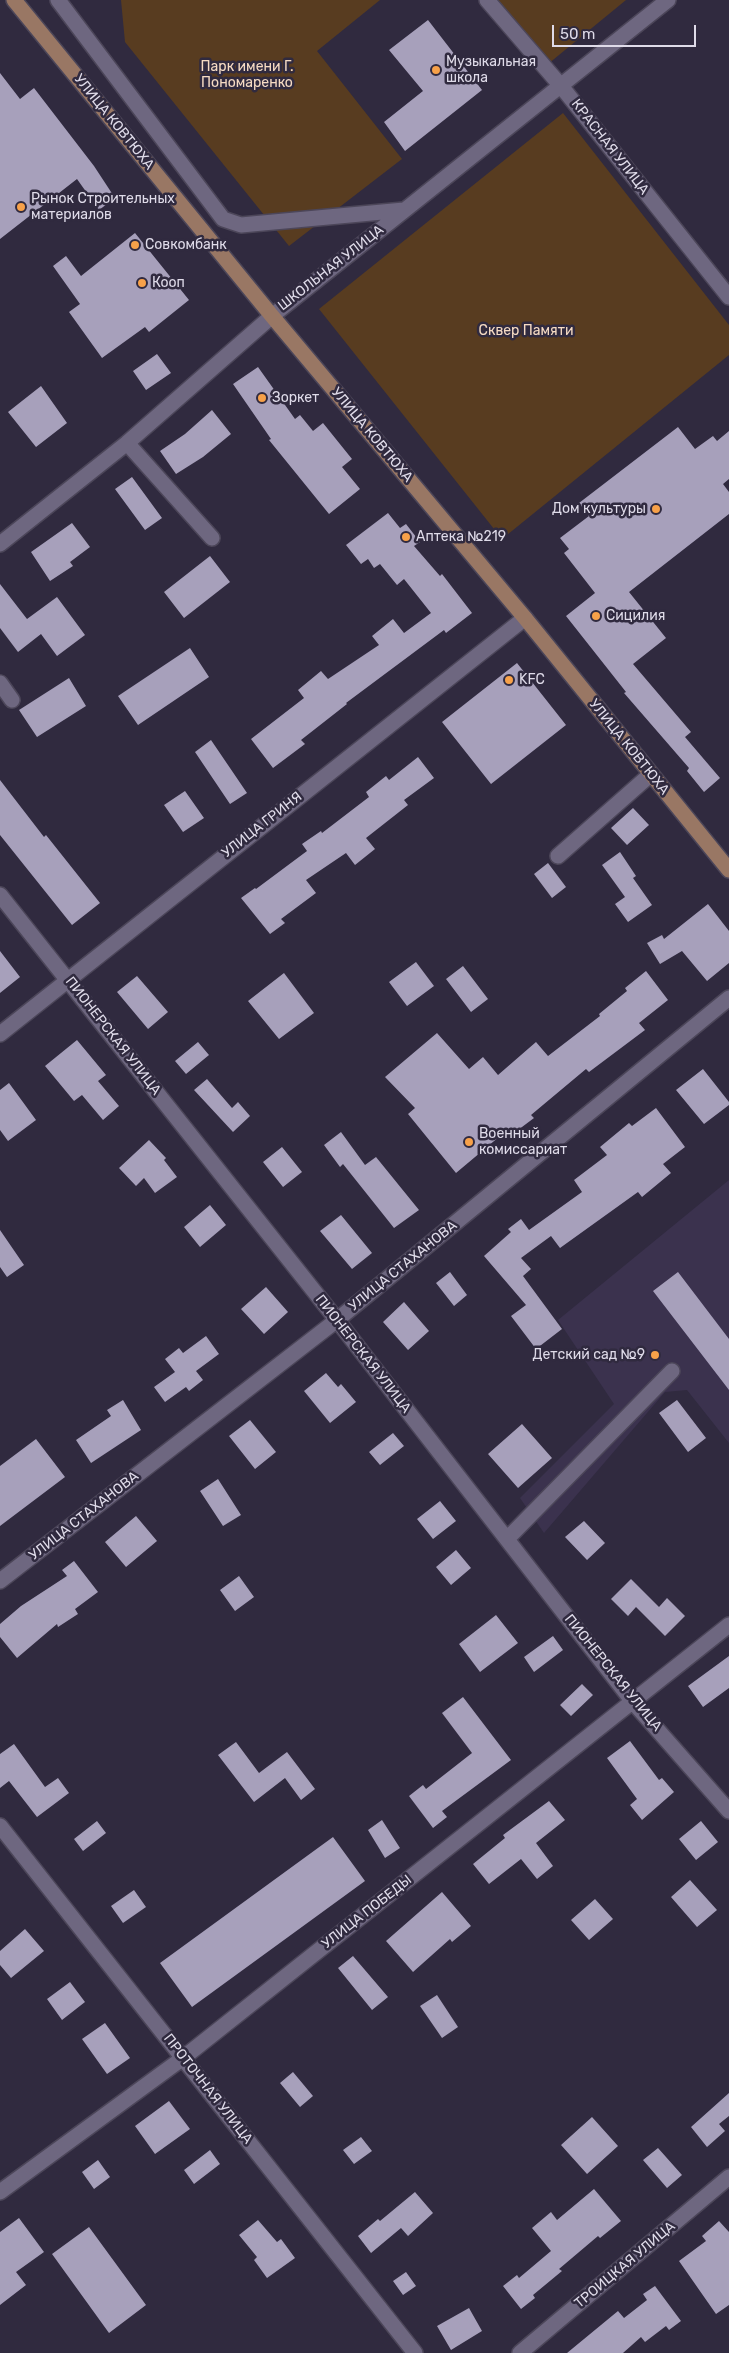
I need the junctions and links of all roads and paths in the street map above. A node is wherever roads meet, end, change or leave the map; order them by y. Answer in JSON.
{"nodes":[{"id":1,"x":14,"y":0,"type":"edge"},
{"id":2,"x":58,"y":0,"type":"edge"},
{"id":3,"x":486,"y":0,"type":"edge"},
{"id":4,"x":668,"y":0,"type":"edge"},
{"id":5,"x":561,"y":86,"type":"junction"},
{"id":6,"x":404,"y":210,"type":"junction"},
{"id":7,"x":729,"y":297,"type":"edge"},
{"id":8,"x":272,"y":316,"type":"junction"},
{"id":9,"x":126,"y":443,"type":"junction"},
{"id":10,"x":212,"y":538,"type":"dead end"},
{"id":11,"x":0,"y":544,"type":"edge"},
{"id":12,"x":525,"y":618,"type":"junction"},
{"id":13,"x":0,"y":683,"type":"edge"},
{"id":14,"x":12,"y":700,"type":"dead end"},
{"id":15,"x":651,"y":774,"type":"junction"},
{"id":16,"x":558,"y":856,"type":"dead end"},
{"id":17,"x":729,"y":870,"type":"edge"},
{"id":18,"x":0,"y":895,"type":"edge"},
{"id":19,"x":67,"y":979,"type":"junction"},
{"id":20,"x":729,"y":998,"type":"edge"},
{"id":21,"x":0,"y":1034,"type":"edge"},
{"id":22,"x":337,"y":1320,"type":"junction"},
{"id":23,"x":672,"y":1371,"type":"dead end"},
{"id":24,"x":507,"y":1539,"type":"junction"},
{"id":25,"x":0,"y":1581,"type":"edge"},
{"id":26,"x":729,"y":1625,"type":"edge"},
{"id":27,"x":633,"y":1702,"type":"junction"},
{"id":28,"x":729,"y":1811,"type":"edge"},
{"id":29,"x":0,"y":1826,"type":"edge"},
{"id":30,"x":183,"y":2058,"type":"junction"},
{"id":31,"x":729,"y":2177,"type":"edge"},
{"id":32,"x":0,"y":2192,"type":"edge"},
{"id":33,"x":415,"y":2353,"type":"edge"},
{"id":34,"x":520,"y":2353,"type":"edge"}],
"edges":[{"from":1,"to":8,"type":"main road","name":"УЛИЦА КОВТЮХА"},
{"from":2,"to":6,"type":"street"},
{"from":3,"to":5,"type":"street","name":"КРАСНАЯ УЛИЦА"},
{"from":4,"to":5,"type":"street","name":"ШКОЛЬНАЯ УЛИЦА"},
{"from":5,"to":6,"type":"street","name":"ШКОЛЬНАЯ УЛИЦА"},
{"from":5,"to":7,"type":"street","name":"КРАСНАЯ УЛИЦА"},
{"from":6,"to":8,"type":"street","name":"ШКОЛЬНАЯ УЛИЦА"},
{"from":8,"to":9,"type":"street","name":"ШКОЛЬНАЯ УЛИЦА"},
{"from":8,"to":12,"type":"main road","name":"УЛИЦА КОВТЮХА"},
{"from":9,"to":10,"type":"street"},
{"from":9,"to":11,"type":"street","name":"ШКОЛЬНАЯ УЛИЦА"},
{"from":12,"to":15,"type":"main road","name":"УЛИЦА КОВТЮХА"},
{"from":12,"to":19,"type":"street","name":"УЛИЦА ГРИНЯ"},
{"from":13,"to":14,"type":"street"},
{"from":15,"to":16,"type":"street"},
{"from":15,"to":17,"type":"main road","name":"УЛИЦА КОВТЮХА"},
{"from":18,"to":19,"type":"street","name":"ПИОНЕРСКАЯ УЛИЦА"},
{"from":19,"to":21,"type":"street","name":"УЛИЦА ГРИНЯ"},
{"from":19,"to":22,"type":"street","name":"ПИОНЕРСКАЯ УЛИЦА"},
{"from":20,"to":22,"type":"street","name":"УЛИЦА СТАХАНОВА"},
{"from":22,"to":24,"type":"street","name":"ПИОНЕРСКАЯ УЛИЦА"},
{"from":22,"to":25,"type":"street","name":"УЛИЦА СТАХАНОВА"},
{"from":23,"to":24,"type":"street"},
{"from":24,"to":27,"type":"street","name":"ПИОНЕРСКАЯ УЛИЦА"},
{"from":26,"to":27,"type":"street","name":"УЛИЦА ПОБЕДЫ"},
{"from":27,"to":28,"type":"street","name":"ПИОНЕРСКАЯ УЛИЦА"},
{"from":27,"to":30,"type":"street","name":"УЛИЦА ПОБЕДЫ"},
{"from":29,"to":30,"type":"street","name":"ПРОТОЧНАЯ УЛИЦА"},
{"from":30,"to":32,"type":"street","name":"УЛИЦА ПОБЕДЫ"},
{"from":30,"to":33,"type":"street","name":"ПРОТОЧНАЯ УЛИЦА"},
{"from":31,"to":34,"type":"street","name":"ТРОИЦКАЯ УЛИЦА"}]}
